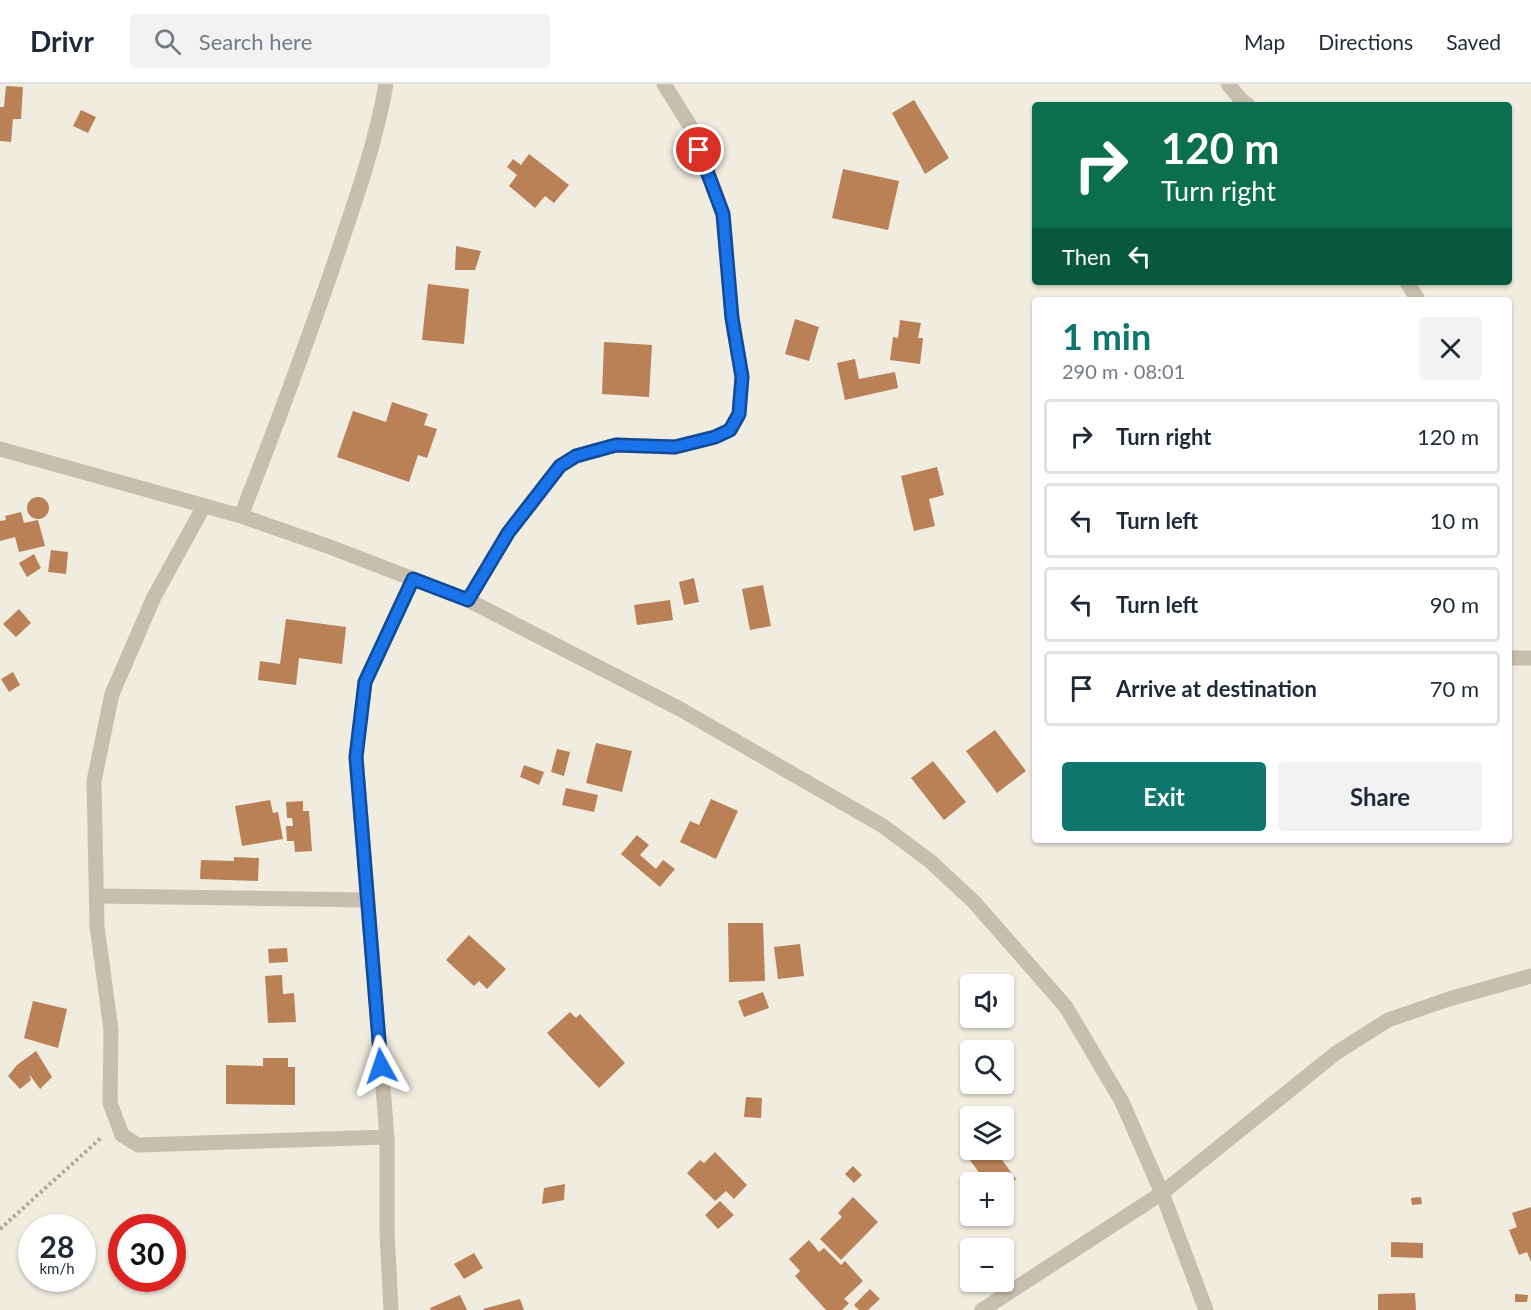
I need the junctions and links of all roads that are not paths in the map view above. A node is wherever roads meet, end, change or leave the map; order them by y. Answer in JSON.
{"nodes":[{"id":1,"x":386,"y":84,"type":"edge"},
{"id":2,"x":664,"y":84,"type":"edge"},
{"id":3,"x":1227,"y":84,"type":"edge"},
{"id":4,"x":1243,"y":102,"type":"edge"},
{"id":5,"x":0,"y":449,"type":"edge"},
{"id":6,"x":204,"y":506,"type":"junction"},
{"id":7,"x":240,"y":516,"type":"junction"},
{"id":8,"x":413,"y":579,"type":"junction"},
{"id":9,"x":468,"y":600,"type":"junction"},
{"id":10,"x":1512,"y":658,"type":"edge"},
{"id":11,"x":1531,"y":658,"type":"edge"},
{"id":12,"x":97,"y":896,"type":"junction"},
{"id":13,"x":366,"y":900,"type":"junction"},
{"id":14,"x":1531,"y":976,"type":"edge"},
{"id":15,"x":387,"y":1137,"type":"junction"},
{"id":16,"x":1162,"y":1193,"type":"junction"},
{"id":17,"x":391,"y":1310,"type":"edge"},
{"id":18,"x":982,"y":1310,"type":"edge"},
{"id":19,"x":1206,"y":1310,"type":"edge"}],
"edges":[{"from":1,"to":7,"type":"street"},
{"from":2,"to":9,"type":"street"},
{"from":3,"to":4,"type":"street"},
{"from":5,"to":6,"type":"street"},
{"from":6,"to":7,"type":"street"},
{"from":6,"to":12,"type":"street"},
{"from":7,"to":8,"type":"street"},
{"from":8,"to":9,"type":"street"},
{"from":8,"to":13,"type":"street"},
{"from":9,"to":16,"type":"street"},
{"from":10,"to":11,"type":"street"},
{"from":12,"to":13,"type":"street"},
{"from":12,"to":15,"type":"street"},
{"from":13,"to":15,"type":"street"},
{"from":14,"to":16,"type":"street"},
{"from":15,"to":17,"type":"street"},
{"from":16,"to":18,"type":"street"},
{"from":16,"to":19,"type":"street"}]}
